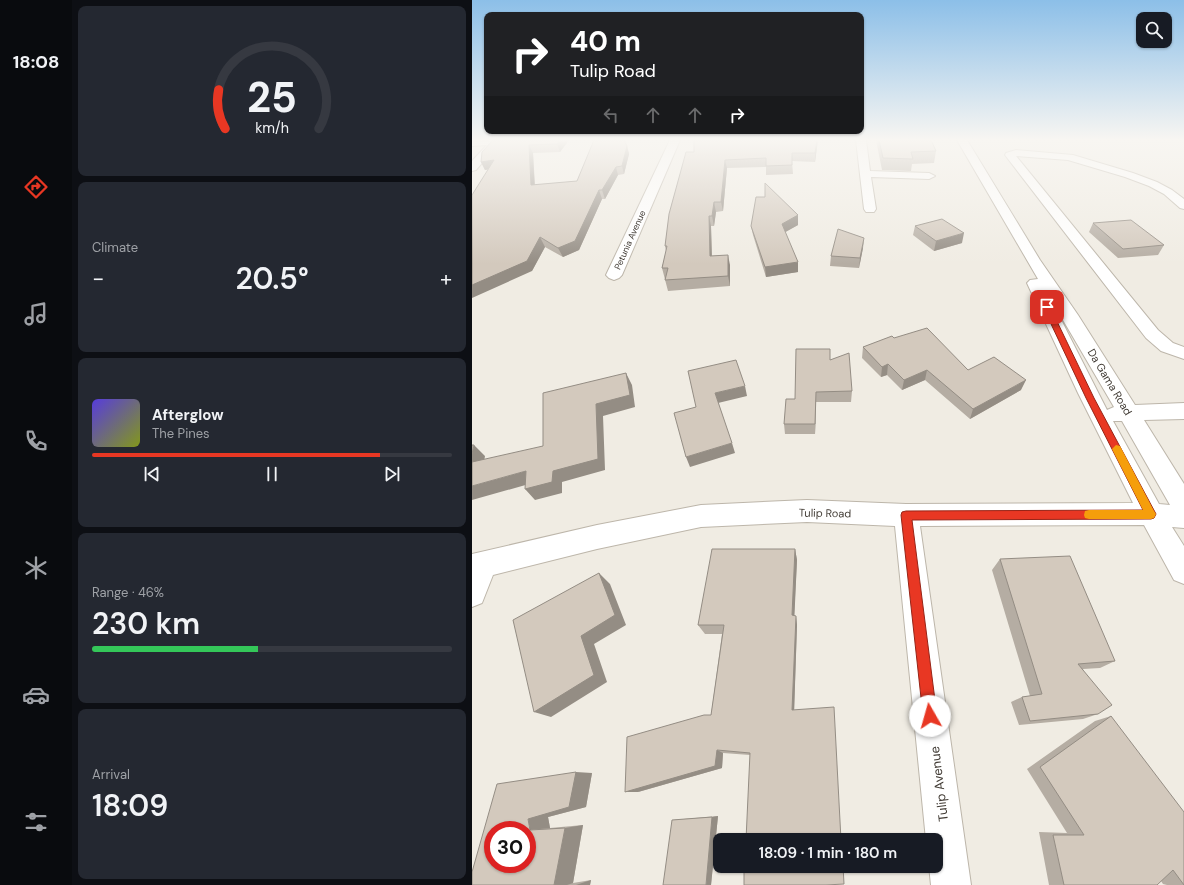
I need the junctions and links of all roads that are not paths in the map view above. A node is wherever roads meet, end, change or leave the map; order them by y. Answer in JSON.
{"nodes":[{"id":1,"x":656,"y":181,"type":"edge"},
{"id":2,"x":867,"y":181,"type":"edge"},
{"id":3,"x":986,"y":181,"type":"edge"},
{"id":4,"x":1031,"y":181,"type":"edge"},
{"id":5,"x":1145,"y":181,"type":"edge"},
{"id":6,"x":1184,"y":206,"type":"edge"},
{"id":7,"x":870,"y":209,"type":"dead end"},
{"id":8,"x":1033,"y":260,"type":"junction"},
{"id":9,"x":614,"y":275,"type":"dead end"},
{"id":10,"x":1184,"y":353,"type":"edge"},
{"id":11,"x":1184,"y":411,"type":"edge"},
{"id":12,"x":1098,"y":414,"type":"junction"},
{"id":13,"x":1128,"y":414,"type":"junction"},
{"id":14,"x":1184,"y":506,"type":"edge"},
{"id":15,"x":1151,"y":514,"type":"junction"},
{"id":16,"x":906,"y":515,"type":"junction"},
{"id":17,"x":1184,"y":517,"type":"edge"},
{"id":18,"x":478,"y":566,"type":"edge"},
{"id":19,"x":1184,"y":571,"type":"edge"},
{"id":20,"x":472,"y":593,"type":"edge"},
{"id":21,"x":951,"y":885,"type":"edge"}],
"edges":[{"from":1,"to":9,"type":"street","name":"Petunia Avenue"},
{"from":2,"to":7,"type":"street"},
{"from":3,"to":8,"type":"street","name":"Da Gama Road"},
{"from":4,"to":10,"type":"street"},
{"from":5,"to":6,"type":"street"},
{"from":8,"to":12,"type":"street","name":"Da Gama Road"},
{"from":8,"to":13,"type":"street","name":"Da Gama Road"},
{"from":11,"to":13,"type":"street"},
{"from":12,"to":13,"type":"street"},
{"from":12,"to":15,"type":"street","name":"Da Gama Road"},
{"from":13,"to":14,"type":"street","name":"Da Gama Road"},
{"from":15,"to":16,"type":"street","name":"Tulip Road"},
{"from":15,"to":17,"type":"street","name":"Tulip Road"},
{"from":15,"to":19,"type":"street","name":"Da Gama Road"},
{"from":16,"to":18,"type":"street","name":"Tulip Road"},
{"from":16,"to":21,"type":"street","name":"Tulip Avenue"},
{"from":18,"to":20,"type":"street"}]}
